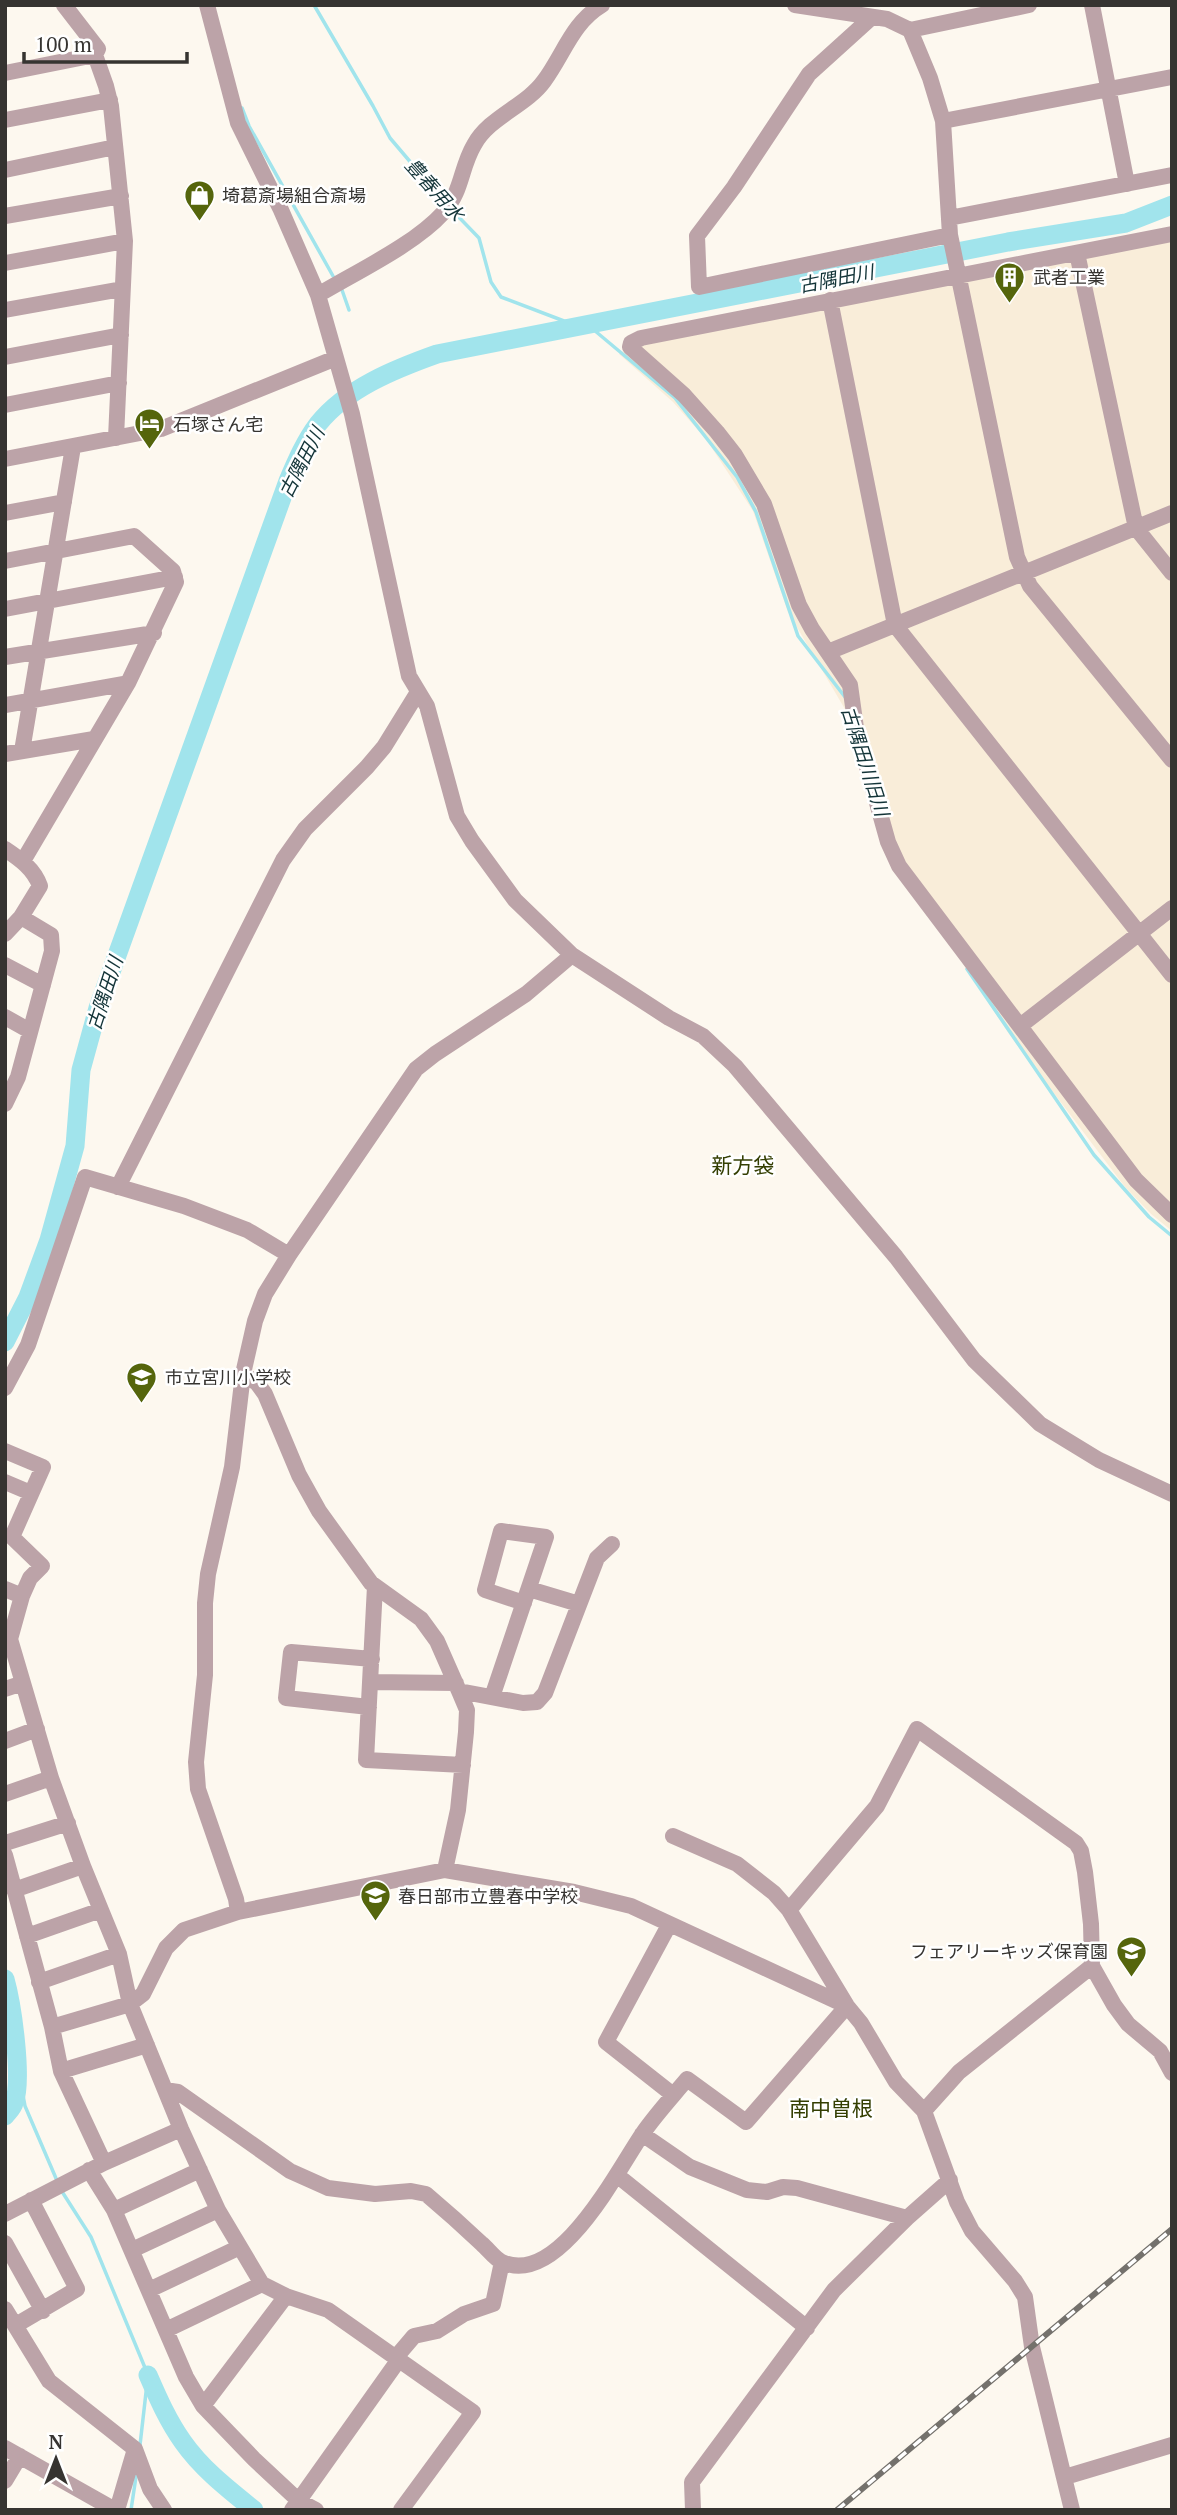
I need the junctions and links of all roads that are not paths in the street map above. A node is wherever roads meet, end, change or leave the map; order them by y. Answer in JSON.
{"nodes":[{"id":1,"x":64,"y":5,"type":"edge"},
{"id":2,"x":207,"y":5,"type":"edge"},
{"id":3,"x":602,"y":5,"type":"edge"},
{"id":4,"x":795,"y":5,"type":"edge"},
{"id":5,"x":1029,"y":5,"type":"edge"},
{"id":6,"x":1092,"y":5,"type":"edge"},
{"id":7,"x":883,"y":13,"type":"edge"},
{"id":8,"x":910,"y":30,"type":"junction"},
{"id":9,"x":95,"y":55,"type":"junction"},
{"id":10,"x":5,"y":73,"type":"edge"},
{"id":11,"x":1172,"y":77,"type":"edge"},
{"id":12,"x":1108,"y":91,"type":"junction"},
{"id":13,"x":110,"y":100,"type":"junction"},
{"id":14,"x":5,"y":120,"type":"edge"},
{"id":15,"x":943,"y":121,"type":"junction"},
{"id":16,"x":115,"y":147,"type":"junction"},
{"id":17,"x":5,"y":170,"type":"edge"},
{"id":18,"x":1172,"y":175,"type":"edge"},
{"id":19,"x":1127,"y":184,"type":"junction"},
{"id":20,"x":121,"y":196,"type":"junction"},
{"id":21,"x":5,"y":216,"type":"edge"},
{"id":22,"x":950,"y":226,"type":"junction"},
{"id":23,"x":1172,"y":234,"type":"edge"},
{"id":24,"x":125,"y":241,"type":"junction"},
{"id":25,"x":1077,"y":253,"type":"junction"},
{"id":26,"x":5,"y":263,"type":"edge"},
{"id":27,"x":958,"y":270,"type":"junction"},
{"id":28,"x":121,"y":289,"type":"junction"},
{"id":29,"x":318,"y":295,"type":"junction"},
{"id":30,"x":830,"y":300,"type":"junction"},
{"id":31,"x":5,"y":310,"type":"edge"},
{"id":32,"x":121,"y":335,"type":"junction"},
{"id":33,"x":5,"y":357,"type":"edge"},
{"id":34,"x":336,"y":358,"type":"junction"},
{"id":35,"x":119,"y":383,"type":"junction"},
{"id":36,"x":5,"y":405,"type":"edge"},
{"id":37,"x":117,"y":438,"type":"junction"},
{"id":38,"x":73,"y":447,"type":"junction"},
{"id":39,"x":5,"y":459,"type":"edge"},
{"id":40,"x":64,"y":502,"type":"junction"},
{"id":41,"x":5,"y":513,"type":"edge"},
{"id":42,"x":1172,"y":513,"type":"edge"},
{"id":43,"x":1136,"y":528,"type":"junction"},
{"id":44,"x":56,"y":551,"type":"junction"},
{"id":45,"x":5,"y":561,"type":"edge"},
{"id":46,"x":1023,"y":573,"type":"junction"},
{"id":47,"x":1172,"y":573,"type":"edge"},
{"id":48,"x":175,"y":577,"type":"junction"},
{"id":49,"x":48,"y":601,"type":"junction"},
{"id":50,"x":5,"y":609,"type":"edge"},
{"id":51,"x":895,"y":625,"type":"junction"},
{"id":52,"x":154,"y":633,"type":"junction"},
{"id":53,"x":39,"y":651,"type":"junction"},
{"id":54,"x":828,"y":652,"type":"junction"},
{"id":55,"x":5,"y":657,"type":"edge"},
{"id":56,"x":128,"y":683,"type":"junction"},
{"id":57,"x":418,"y":692,"type":"junction"},
{"id":58,"x":31,"y":700,"type":"junction"},
{"id":59,"x":5,"y":705,"type":"edge"},
{"id":60,"x":94,"y":739,"type":"junction"},
{"id":61,"x":22,"y":751,"type":"junction"},
{"id":62,"x":5,"y":754,"type":"edge"},
{"id":63,"x":1172,"y":760,"type":"edge"},
{"id":64,"x":5,"y":849,"type":"edge"},
{"id":65,"x":23,"y":861,"type":"junction"},
{"id":66,"x":1172,"y":908,"type":"edge"},
{"id":67,"x":21,"y":917,"type":"junction"},
{"id":68,"x":1140,"y":933,"type":"junction"},
{"id":69,"x":5,"y":934,"type":"edge"},
{"id":70,"x":572,"y":956,"type":"junction"},
{"id":71,"x":5,"y":965,"type":"edge"},
{"id":72,"x":1172,"y":975,"type":"edge"},
{"id":73,"x":43,"y":985,"type":"junction"},
{"id":74,"x":5,"y":1017,"type":"edge"},
{"id":75,"x":1020,"y":1026,"type":"junction"},
{"id":76,"x":30,"y":1031,"type":"junction"},
{"id":77,"x":11,"y":1074,"type":"edge"},
{"id":78,"x":5,"y":1104,"type":"edge"},
{"id":79,"x":118,"y":1187,"type":"junction"},
{"id":80,"x":1172,"y":1215,"type":"edge"},
{"id":81,"x":289,"y":1255,"type":"junction"},
{"id":82,"x":243,"y":1374,"type":"junction"},
{"id":83,"x":5,"y":1388,"type":"edge"},
{"id":84,"x":5,"y":1451,"type":"edge"},
{"id":85,"x":5,"y":1482,"type":"edge"},
{"id":86,"x":32,"y":1493,"type":"junction"},
{"id":87,"x":1172,"y":1494,"type":"edge"},
{"id":88,"x":8,"y":1536,"type":"edge"},
{"id":89,"x":612,"y":1544,"type":"dead end"},
{"id":90,"x":375,"y":1586,"type":"junction"},
{"id":91,"x":5,"y":1589,"type":"edge"},
{"id":92,"x":22,"y":1596,"type":"junction"},
{"id":93,"x":526,"y":1596,"type":"junction"},
{"id":94,"x":579,"y":1604,"type":"junction"},
{"id":95,"x":7,"y":1639,"type":"edge"},
{"id":96,"x":372,"y":1659,"type":"junction"},
{"id":97,"x":370,"y":1682,"type":"junction"},
{"id":98,"x":23,"y":1683,"type":"junction"},
{"id":99,"x":458,"y":1687,"type":"junction"},
{"id":100,"x":5,"y":1689,"type":"edge"},
{"id":101,"x":492,"y":1697,"type":"junction"},
{"id":102,"x":369,"y":1707,"type":"junction"},
{"id":103,"x":37,"y":1730,"type":"junction"},
{"id":104,"x":5,"y":1741,"type":"edge"},
{"id":105,"x":463,"y":1765,"type":"junction"},
{"id":106,"x":51,"y":1778,"type":"junction"},
{"id":107,"x":5,"y":1794,"type":"edge"},
{"id":108,"x":68,"y":1823,"type":"junction"},
{"id":109,"x":673,"y":1836,"type":"dead end"},
{"id":110,"x":5,"y":1843,"type":"edge"},
{"id":111,"x":5,"y":1855,"type":"edge"},
{"id":112,"x":83,"y":1866,"type":"junction"},
{"id":113,"x":445,"y":1870,"type":"junction"},
{"id":114,"x":14,"y":1890,"type":"junction"},
{"id":115,"x":101,"y":1910,"type":"junction"},
{"id":116,"x":789,"y":1910,"type":"junction"},
{"id":117,"x":238,"y":1912,"type":"junction"},
{"id":118,"x":669,"y":1925,"type":"junction"},
{"id":119,"x":27,"y":1936,"type":"junction"},
{"id":120,"x":118,"y":1954,"type":"junction"},
{"id":121,"x":1092,"y":1966,"type":"junction"},
{"id":122,"x":39,"y":1982,"type":"junction"},
{"id":123,"x":130,"y":2004,"type":"junction"},
{"id":124,"x":847,"y":2006,"type":"junction"},
{"id":125,"x":52,"y":2027,"type":"junction"},
{"id":126,"x":147,"y":2045,"type":"junction"},
{"id":127,"x":61,"y":2071,"type":"junction"},
{"id":128,"x":1172,"y":2073,"type":"edge"},
{"id":129,"x":165,"y":2090,"type":"junction"},
{"id":130,"x":672,"y":2094,"type":"junction"},
{"id":131,"x":924,"y":2112,"type":"junction"},
{"id":132,"x":181,"y":2129,"type":"junction"},
{"id":133,"x":642,"y":2134,"type":"junction"},
{"id":134,"x":97,"y":2167,"type":"junction"},
{"id":135,"x":200,"y":2170,"type":"junction"},
{"id":136,"x":618,"y":2176,"type":"junction"},
{"id":137,"x":950,"y":2180,"type":"junction"},
{"id":138,"x":31,"y":2200,"type":"junction"},
{"id":139,"x":114,"y":2210,"type":"junction"},
{"id":140,"x":218,"y":2210,"type":"junction"},
{"id":141,"x":5,"y":2214,"type":"edge"},
{"id":142,"x":907,"y":2218,"type":"junction"},
{"id":143,"x":5,"y":2244,"type":"edge"},
{"id":144,"x":240,"y":2247,"type":"junction"},
{"id":145,"x":131,"y":2250,"type":"junction"},
{"id":146,"x":502,"y":2262,"type":"junction"},
{"id":147,"x":262,"y":2284,"type":"junction"},
{"id":148,"x":149,"y":2290,"type":"junction"},
{"id":149,"x":286,"y":2296,"type":"junction"},
{"id":150,"x":5,"y":2309,"type":"edge"},
{"id":151,"x":43,"y":2311,"type":"junction"},
{"id":152,"x":16,"y":2325,"type":"junction"},
{"id":153,"x":807,"y":2328,"type":"junction"},
{"id":154,"x":166,"y":2330,"type":"junction"},
{"id":155,"x":398,"y":2357,"type":"junction"},
{"id":156,"x":203,"y":2406,"type":"junction"},
{"id":157,"x":1172,"y":2445,"type":"edge"},
{"id":158,"x":5,"y":2448,"type":"edge"},
{"id":159,"x":135,"y":2449,"type":"junction"},
{"id":160,"x":20,"y":2456,"type":"junction"},
{"id":161,"x":1065,"y":2477,"type":"junction"},
{"id":162,"x":5,"y":2482,"type":"edge"},
{"id":163,"x":295,"y":2505,"type":"edge"},
{"id":164,"x":116,"y":2510,"type":"edge"},
{"id":165,"x":164,"y":2510,"type":"edge"},
{"id":166,"x":317,"y":2510,"type":"edge"},
{"id":167,"x":401,"y":2510,"type":"edge"},
{"id":168,"x":692,"y":2510,"type":"edge"},
{"id":169,"x":1072,"y":2510,"type":"edge"}],
"edges":[{"from":1,"to":9,"type":"street"},
{"from":2,"to":29,"type":"street"},
{"from":3,"to":29,"type":"street"},
{"from":4,"to":7,"type":"street"},
{"from":5,"to":8,"type":"street"},
{"from":6,"to":12,"type":"street"},
{"from":7,"to":8,"type":"street"},
{"from":7,"to":22,"type":"street"},
{"from":8,"to":15,"type":"street"},
{"from":9,"to":10,"type":"street"},
{"from":9,"to":13,"type":"street"},
{"from":11,"to":12,"type":"street"},
{"from":12,"to":15,"type":"street"},
{"from":12,"to":19,"type":"street"},
{"from":13,"to":14,"type":"street"},
{"from":13,"to":16,"type":"street"},
{"from":15,"to":22,"type":"street"},
{"from":16,"to":17,"type":"street"},
{"from":16,"to":20,"type":"street"},
{"from":18,"to":19,"type":"street"},
{"from":19,"to":22,"type":"street"},
{"from":20,"to":21,"type":"street"},
{"from":20,"to":24,"type":"street"},
{"from":22,"to":27,"type":"street"},
{"from":23,"to":25,"type":"street"},
{"from":24,"to":26,"type":"street"},
{"from":24,"to":28,"type":"street"},
{"from":25,"to":27,"type":"street"},
{"from":25,"to":43,"type":"street"},
{"from":27,"to":30,"type":"street"},
{"from":27,"to":46,"type":"street"},
{"from":28,"to":31,"type":"street"},
{"from":28,"to":32,"type":"street"},
{"from":29,"to":34,"type":"street"},
{"from":30,"to":51,"type":"street"},
{"from":30,"to":54,"type":"street"},
{"from":32,"to":33,"type":"street"},
{"from":32,"to":35,"type":"street"},
{"from":34,"to":37,"type":"street"},
{"from":34,"to":57,"type":"street"},
{"from":35,"to":36,"type":"street"},
{"from":35,"to":37,"type":"street"},
{"from":37,"to":38,"type":"street"},
{"from":38,"to":39,"type":"street"},
{"from":38,"to":40,"type":"street"},
{"from":40,"to":41,"type":"street"},
{"from":40,"to":44,"type":"street"},
{"from":42,"to":43,"type":"street"},
{"from":43,"to":46,"type":"street"},
{"from":43,"to":47,"type":"street"},
{"from":44,"to":45,"type":"street"},
{"from":44,"to":48,"type":"street"},
{"from":44,"to":49,"type":"street"},
{"from":46,"to":51,"type":"street"},
{"from":46,"to":63,"type":"street"},
{"from":48,"to":49,"type":"street"},
{"from":48,"to":52,"type":"street"},
{"from":49,"to":50,"type":"street"},
{"from":49,"to":53,"type":"street"},
{"from":51,"to":54,"type":"street"},
{"from":51,"to":68,"type":"street"},
{"from":52,"to":53,"type":"street"},
{"from":52,"to":56,"type":"street"},
{"from":53,"to":55,"type":"street"},
{"from":53,"to":58,"type":"street"},
{"from":54,"to":75,"type":"street"},
{"from":56,"to":58,"type":"street"},
{"from":56,"to":60,"type":"street"},
{"from":57,"to":70,"type":"street"},
{"from":57,"to":79,"type":"street"},
{"from":58,"to":59,"type":"street"},
{"from":58,"to":61,"type":"street"},
{"from":60,"to":61,"type":"street"},
{"from":60,"to":65,"type":"street"},
{"from":61,"to":62,"type":"street"},
{"from":64,"to":65,"type":"street"},
{"from":65,"to":67,"type":"street"},
{"from":66,"to":68,"type":"street"},
{"from":67,"to":69,"type":"street"},
{"from":67,"to":73,"type":"street"},
{"from":68,"to":72,"type":"street"},
{"from":68,"to":75,"type":"street"},
{"from":70,"to":81,"type":"street"},
{"from":70,"to":87,"type":"street"},
{"from":71,"to":73,"type":"street"},
{"from":73,"to":76,"type":"street"},
{"from":74,"to":76,"type":"street"},
{"from":75,"to":80,"type":"street"},
{"from":76,"to":77,"type":"street"},
{"from":77,"to":78,"type":"street"},
{"from":79,"to":81,"type":"street"},
{"from":79,"to":83,"type":"street"},
{"from":81,"to":82,"type":"street"},
{"from":82,"to":90,"type":"street"},
{"from":82,"to":117,"type":"street"},
{"from":84,"to":86,"type":"street"},
{"from":85,"to":86,"type":"street"},
{"from":86,"to":88,"type":"street"},
{"from":88,"to":92,"type":"street"},
{"from":89,"to":94,"type":"street"},
{"from":90,"to":96,"type":"street"},
{"from":90,"to":99,"type":"street"},
{"from":91,"to":92,"type":"street"},
{"from":92,"to":95,"type":"street"},
{"from":93,"to":93,"type":"street"},
{"from":93,"to":94,"type":"street"},
{"from":93,"to":101,"type":"street"},
{"from":94,"to":101,"type":"street"},
{"from":95,"to":98,"type":"street"},
{"from":96,"to":97,"type":"street"},
{"from":96,"to":102,"type":"street"},
{"from":97,"to":99,"type":"street"},
{"from":97,"to":102,"type":"street"},
{"from":98,"to":100,"type":"street"},
{"from":98,"to":103,"type":"street"},
{"from":99,"to":101,"type":"street"},
{"from":99,"to":105,"type":"street"},
{"from":102,"to":105,"type":"street"},
{"from":103,"to":104,"type":"street"},
{"from":103,"to":106,"type":"street"},
{"from":105,"to":113,"type":"street"},
{"from":106,"to":107,"type":"street"},
{"from":106,"to":108,"type":"street"},
{"from":108,"to":110,"type":"street"},
{"from":108,"to":112,"type":"street"},
{"from":109,"to":116,"type":"street"},
{"from":111,"to":114,"type":"street"},
{"from":112,"to":114,"type":"street"},
{"from":112,"to":115,"type":"street"},
{"from":113,"to":117,"type":"street"},
{"from":113,"to":118,"type":"street"},
{"from":114,"to":119,"type":"street"},
{"from":115,"to":119,"type":"street"},
{"from":115,"to":120,"type":"street"},
{"from":116,"to":121,"type":"street"},
{"from":116,"to":124,"type":"street"},
{"from":117,"to":123,"type":"street"},
{"from":118,"to":124,"type":"street"},
{"from":118,"to":130,"type":"street"},
{"from":119,"to":122,"type":"street"},
{"from":120,"to":122,"type":"street"},
{"from":120,"to":123,"type":"street"},
{"from":121,"to":128,"type":"street"},
{"from":121,"to":131,"type":"street"},
{"from":122,"to":125,"type":"street"},
{"from":123,"to":125,"type":"street"},
{"from":123,"to":126,"type":"street"},
{"from":124,"to":130,"type":"street"},
{"from":124,"to":131,"type":"street"},
{"from":125,"to":127,"type":"street"},
{"from":126,"to":127,"type":"street"},
{"from":126,"to":129,"type":"street"},
{"from":127,"to":134,"type":"street"},
{"from":129,"to":132,"type":"street"},
{"from":129,"to":146,"type":"street"},
{"from":130,"to":133,"type":"street"},
{"from":131,"to":137,"type":"street"},
{"from":132,"to":134,"type":"street"},
{"from":132,"to":135,"type":"street"},
{"from":133,"to":136,"type":"street"},
{"from":133,"to":142,"type":"street"},
{"from":134,"to":138,"type":"street"},
{"from":134,"to":139,"type":"street"},
{"from":135,"to":139,"type":"street"},
{"from":135,"to":140,"type":"street"},
{"from":136,"to":146,"type":"street"},
{"from":136,"to":153,"type":"street"},
{"from":137,"to":142,"type":"street"},
{"from":137,"to":161,"type":"street"},
{"from":138,"to":141,"type":"street"},
{"from":138,"to":151,"type":"street"},
{"from":139,"to":145,"type":"street"},
{"from":140,"to":144,"type":"street"},
{"from":140,"to":145,"type":"street"},
{"from":142,"to":153,"type":"street"},
{"from":143,"to":151,"type":"street"},
{"from":144,"to":147,"type":"street"},
{"from":144,"to":148,"type":"street"},
{"from":145,"to":148,"type":"street"},
{"from":146,"to":155,"type":"street"},
{"from":147,"to":149,"type":"street"},
{"from":147,"to":154,"type":"street"},
{"from":148,"to":154,"type":"street"},
{"from":149,"to":155,"type":"street"},
{"from":149,"to":156,"type":"street"},
{"from":150,"to":152,"type":"street"},
{"from":151,"to":152,"type":"street"},
{"from":152,"to":159,"type":"street"},
{"from":153,"to":168,"type":"street"},
{"from":154,"to":156,"type":"street"},
{"from":155,"to":163,"type":"street"},
{"from":155,"to":167,"type":"street"},
{"from":156,"to":163,"type":"street"},
{"from":157,"to":161,"type":"street"},
{"from":158,"to":160,"type":"street"},
{"from":159,"to":164,"type":"street"},
{"from":159,"to":165,"type":"street"},
{"from":160,"to":162,"type":"street"},
{"from":160,"to":164,"type":"street"},
{"from":161,"to":169,"type":"street"},
{"from":163,"to":166,"type":"street"}]}
